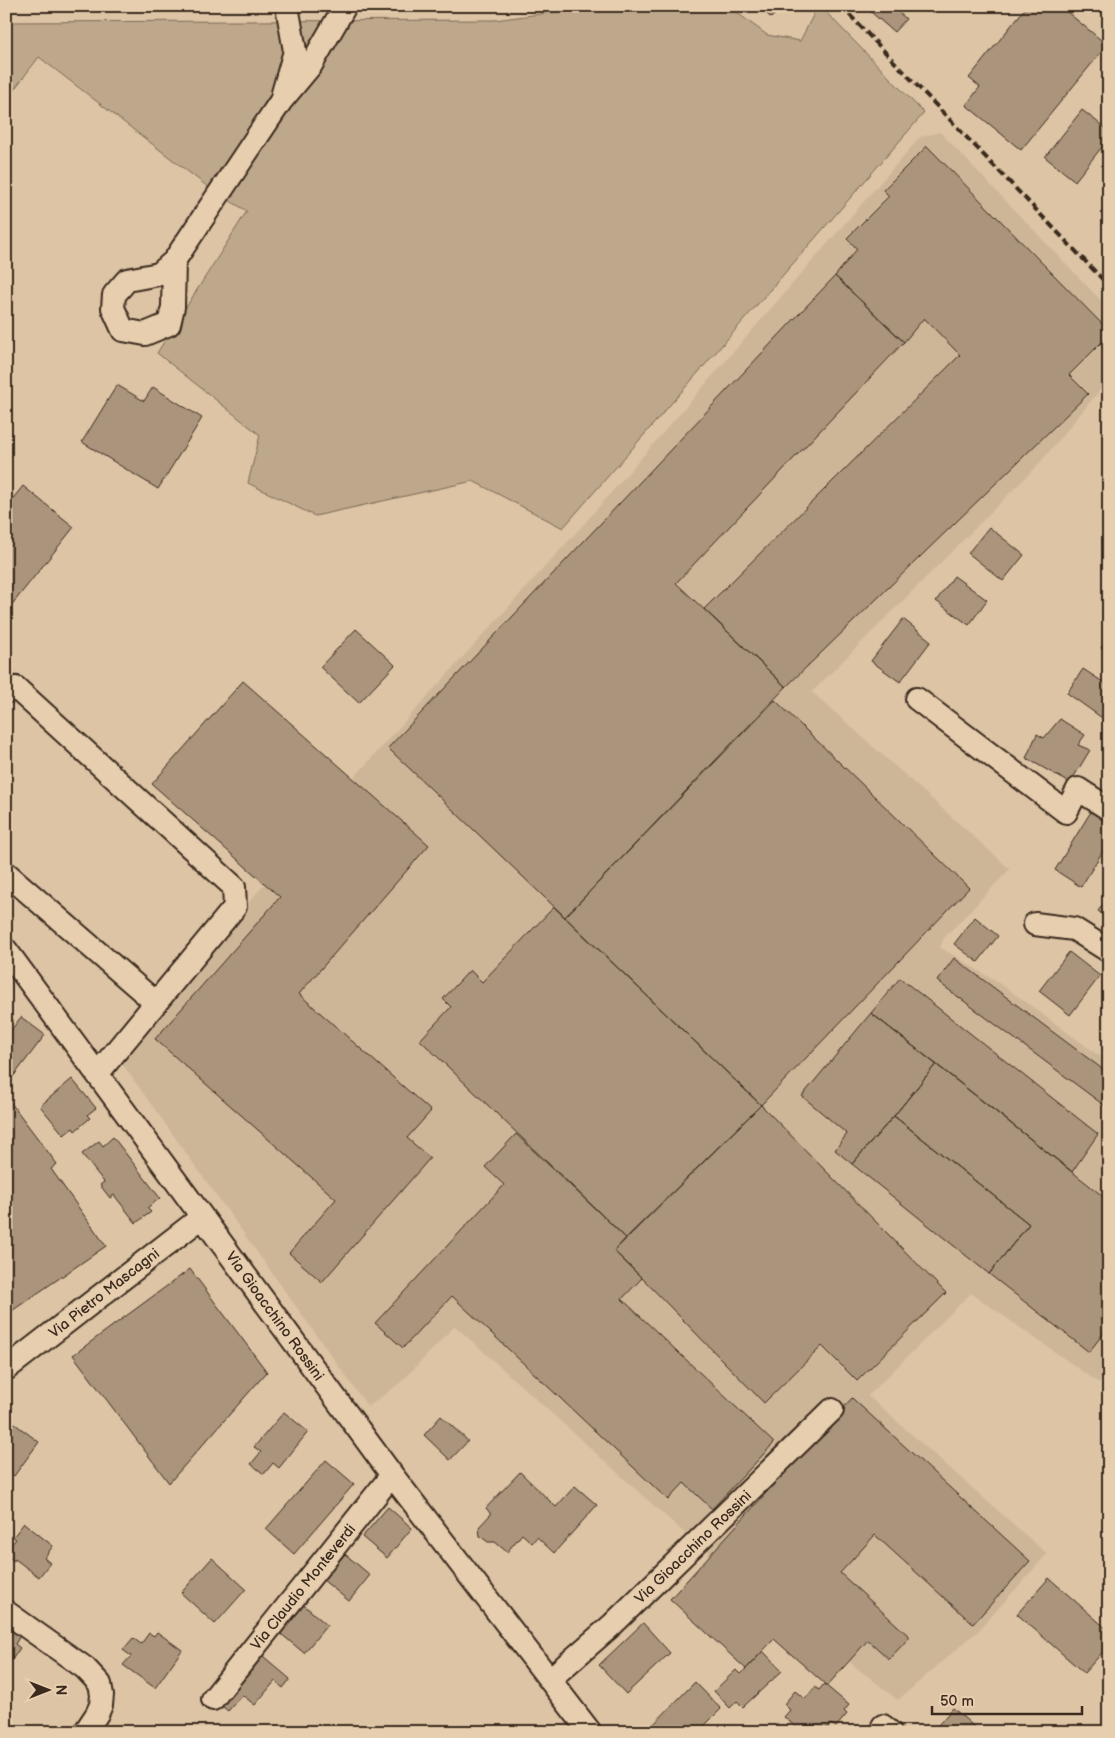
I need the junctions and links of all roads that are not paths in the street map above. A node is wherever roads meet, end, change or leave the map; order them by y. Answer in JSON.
{"nodes":[{"id":1,"x":287,"y":6,"type":"edge"},
{"id":2,"x":345,"y":6,"type":"edge"},
{"id":3,"x":281,"y":101,"type":"junction"},
{"id":4,"x":174,"y":261,"type":"dead end"},
{"id":5,"x":6,"y":692,"type":"edge"},
{"id":6,"x":917,"y":699,"type":"dead end"},
{"id":7,"x":1109,"y":809,"type":"edge"},
{"id":8,"x":6,"y":873,"type":"edge"},
{"id":9,"x":1035,"y":924,"type":"dead end"},
{"id":10,"x":6,"y":950,"type":"edge"},
{"id":11,"x":1109,"y":951,"type":"edge"},
{"id":12,"x":156,"y":1003,"type":"junction"},
{"id":13,"x":98,"y":1074,"type":"junction"},
{"id":14,"x":202,"y":1217,"type":"junction"},
{"id":15,"x":6,"y":1369,"type":"edge"},
{"id":16,"x":832,"y":1410,"type":"dead end"},
{"id":17,"x":392,"y":1475,"type":"junction"},
{"id":18,"x":6,"y":1612,"type":"edge"},
{"id":19,"x":550,"y":1679,"type":"junction"},
{"id":20,"x":213,"y":1700,"type":"dead end"},
{"id":21,"x":85,"y":1732,"type":"edge"},
{"id":22,"x":590,"y":1732,"type":"edge"}],
"edges":[{"from":1,"to":3,"type":"street"},
{"from":2,"to":3,"type":"street"},
{"from":3,"to":4,"type":"street"},
{"from":5,"to":12,"type":"street"},
{"from":6,"to":7,"type":"street"},
{"from":8,"to":12,"type":"street"},
{"from":9,"to":11,"type":"street"},
{"from":10,"to":13,"type":"street","name":"Via Gioacchino Rossini"},
{"from":12,"to":13,"type":"street"},
{"from":13,"to":14,"type":"street","name":"Via Gioacchino Rossini"},
{"from":14,"to":15,"type":"street","name":"Via Pietro Mascagni"},
{"from":14,"to":17,"type":"street","name":"Via Gioacchino Rossini"},
{"from":16,"to":19,"type":"street","name":"Via Gioacchino Rossini"},
{"from":17,"to":19,"type":"street","name":"Via Gioacchino Rossini"},
{"from":17,"to":20,"type":"street","name":"Via Claudio Monteverdi"},
{"from":18,"to":21,"type":"street"},
{"from":19,"to":22,"type":"street","name":"Via Gioacchino Rossini"}]}
